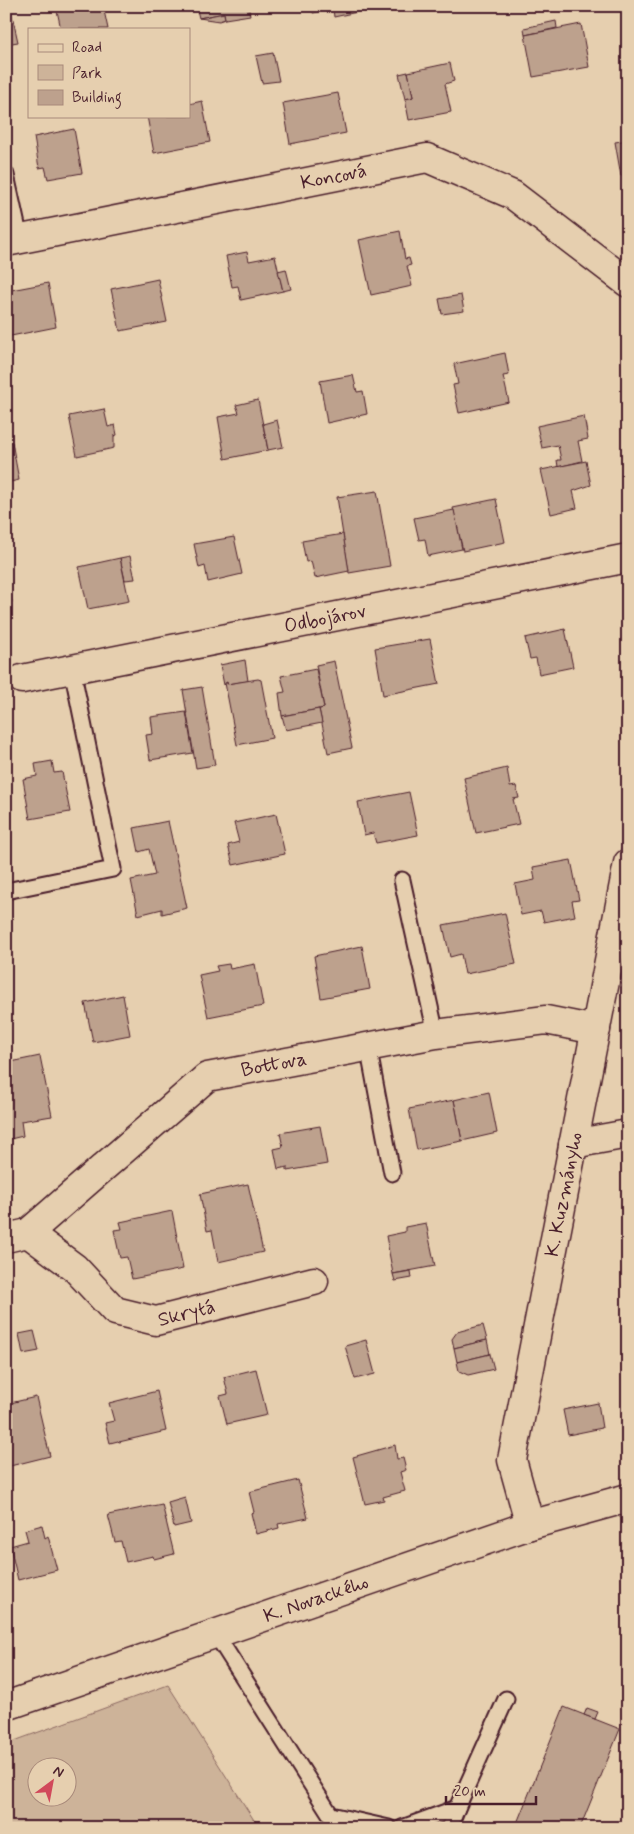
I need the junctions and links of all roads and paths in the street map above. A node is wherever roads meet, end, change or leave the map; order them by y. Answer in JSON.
{"nodes":[{"id":1,"x":6,"y":175,"type":"edge"},
{"id":2,"x":13,"y":241,"type":"edge"},
{"id":3,"x":628,"y":283,"type":"edge"},
{"id":4,"x":628,"y":558,"type":"edge"},
{"id":5,"x":72,"y":669,"type":"junction"},
{"id":6,"x":22,"y":679,"type":"dead end"},
{"id":7,"x":628,"y":863,"type":"edge"},
{"id":8,"x":402,"y":880,"type":"dead end"},
{"id":9,"x":6,"y":891,"type":"edge"},
{"id":10,"x":596,"y":1030,"type":"junction"},
{"id":11,"x":436,"y":1034,"type":"junction"},
{"id":12,"x":368,"y":1046,"type":"junction"},
{"id":13,"x":628,"y":1134,"type":"edge"},
{"id":14,"x":573,"y":1144,"type":"junction"},
{"id":15,"x":392,"y":1173,"type":"dead end"},
{"id":16,"x":17,"y":1235,"type":"edge"},
{"id":17,"x":314,"y":1281,"type":"dead end"},
{"id":18,"x":628,"y":1498,"type":"edge"},
{"id":19,"x":530,"y":1525,"type":"junction"},
{"id":20,"x":215,"y":1633,"type":"junction"},
{"id":21,"x":506,"y":1699,"type":"dead end"},
{"id":22,"x":6,"y":1706,"type":"edge"},
{"id":23,"x":457,"y":1808,"type":"junction"},
{"id":24,"x":335,"y":1821,"type":"edge"},
{"id":25,"x":389,"y":1828,"type":"edge"},
{"id":26,"x":402,"y":1828,"type":"edge"},
{"id":27,"x":448,"y":1828,"type":"edge"}],
"edges":[{"from":1,"to":2,"type":"lane"},
{"from":2,"to":3,"type":"street","name":"Koncová"},
{"from":4,"to":5,"type":"street","name":"Odbojárov"},
{"from":5,"to":6,"type":"street","name":"Odbojárov"},
{"from":5,"to":9,"type":"lane"},
{"from":7,"to":10,"type":"street","name":"K. Kuzmányho"},
{"from":8,"to":11,"type":"lane"},
{"from":10,"to":11,"type":"street","name":"Bottova"},
{"from":10,"to":14,"type":"street","name":"K. Kuzmányho"},
{"from":11,"to":12,"type":"street","name":"Bottova"},
{"from":12,"to":15,"type":"lane"},
{"from":12,"to":16,"type":"street","name":"Bottova"},
{"from":13,"to":14,"type":"street"},
{"from":14,"to":19,"type":"street","name":"K. Kuzmányho"},
{"from":16,"to":17,"type":"street","name":"Skrytá"},
{"from":18,"to":19,"type":"street","name":"K. Novackého"},
{"from":19,"to":20,"type":"street","name":"K. Novackého"},
{"from":20,"to":22,"type":"street","name":"K. Novackého"},
{"from":20,"to":24,"type":"lane"},
{"from":21,"to":23,"type":"lane"},
{"from":23,"to":26,"type":"lane"},
{"from":23,"to":27,"type":"lane"},
{"from":24,"to":25,"type":"lane"}]}
